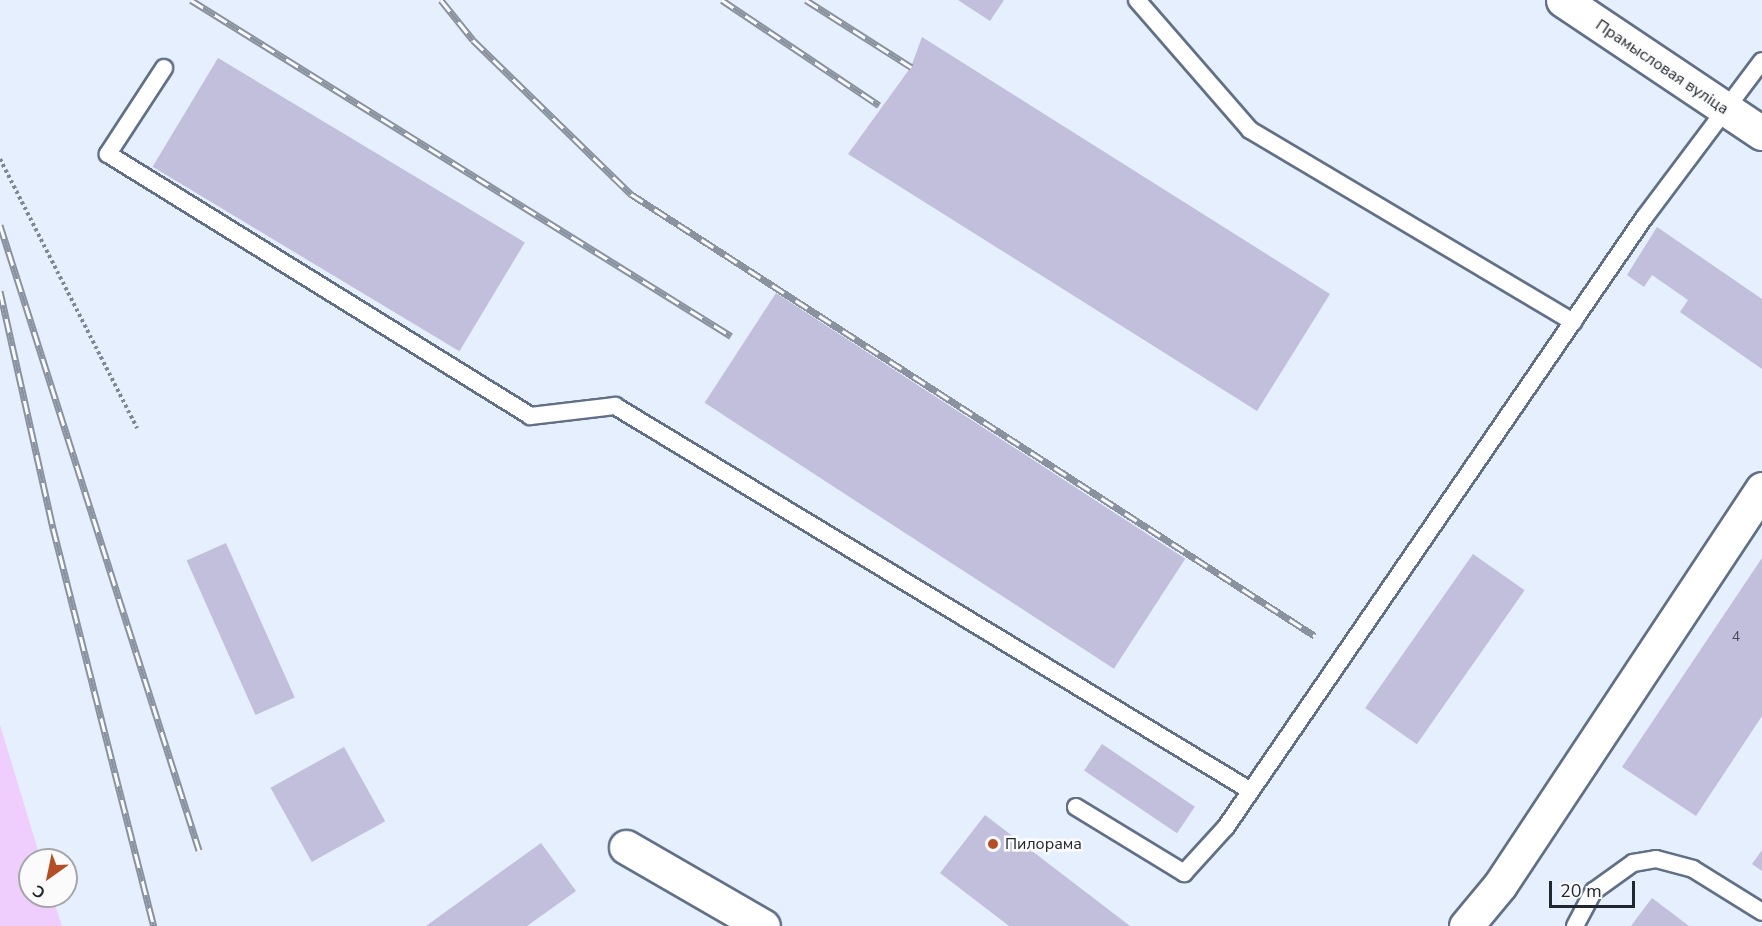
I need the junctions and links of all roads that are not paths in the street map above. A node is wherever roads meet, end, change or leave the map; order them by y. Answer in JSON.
{"nodes":[{"id":1,"x":1137,"y":0,"type":"edge"},
{"id":2,"x":1563,"y":0,"type":"edge"},
{"id":3,"x":1762,"y":61,"type":"edge"},
{"id":4,"x":164,"y":68,"type":"dead end"},
{"id":5,"x":1728,"y":111,"type":"junction"},
{"id":6,"x":1762,"y":133,"type":"edge"},
{"id":7,"x":1573,"y":322,"type":"junction"},
{"id":8,"x":1762,"y":489,"type":"edge"},
{"id":9,"x":1251,"y":791,"type":"junction"},
{"id":10,"x":1076,"y":807,"type":"dead end"},
{"id":11,"x":626,"y":847,"type":"dead end"},
{"id":12,"x":1762,"y":912,"type":"edge"},
{"id":13,"x":763,"y":926,"type":"edge"},
{"id":14,"x":1466,"y":926,"type":"edge"},
{"id":15,"x":1575,"y":926,"type":"edge"}],
"edges":[{"from":1,"to":7,"type":"lane"},
{"from":2,"to":5,"type":"street","name":"Прамысловая вуліца"},
{"from":3,"to":5,"type":"lane"},
{"from":4,"to":9,"type":"lane"},
{"from":5,"to":6,"type":"street","name":"Прамысловая вуліца"},
{"from":5,"to":7,"type":"lane"},
{"from":7,"to":9,"type":"lane"},
{"from":8,"to":14,"type":"street"},
{"from":9,"to":10,"type":"lane"},
{"from":11,"to":13,"type":"street"},
{"from":12,"to":15,"type":"lane"}]}
